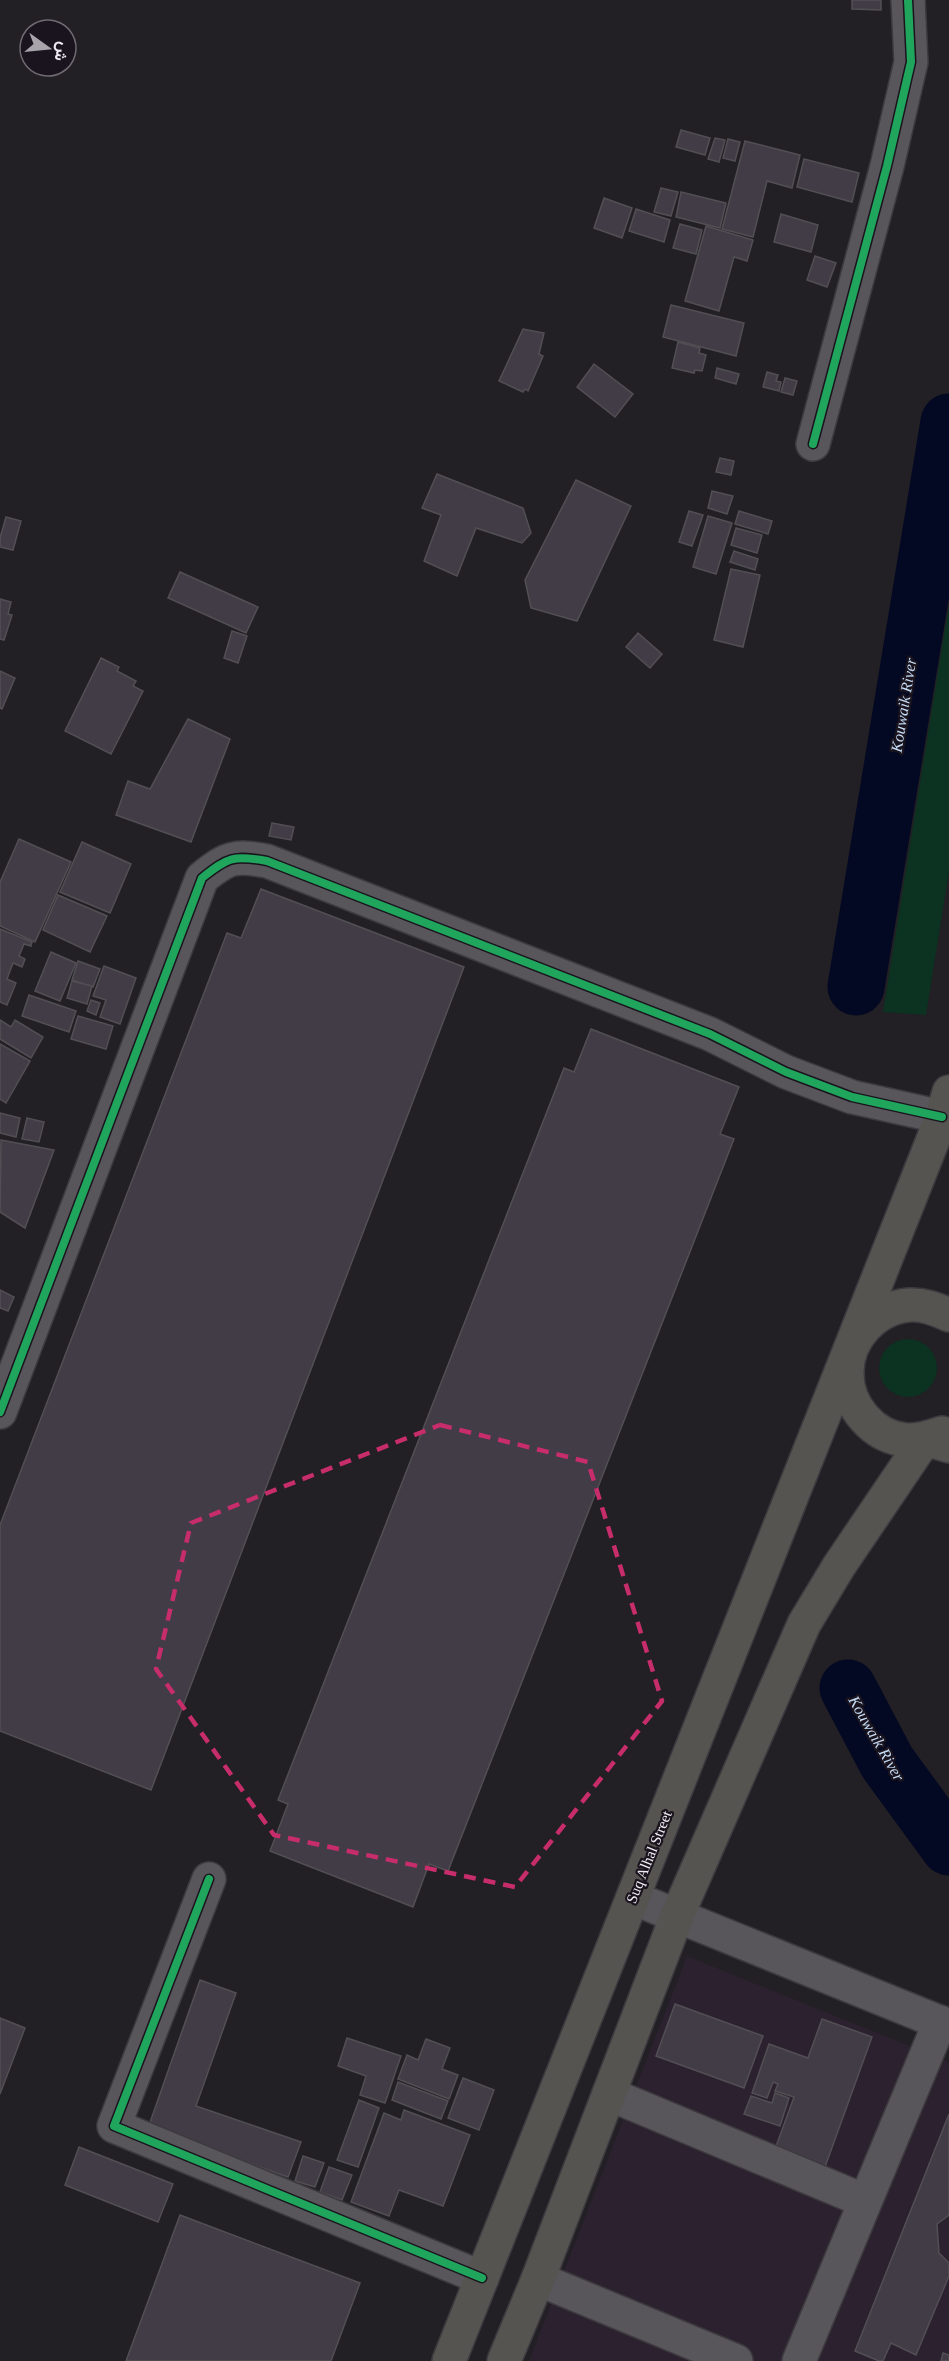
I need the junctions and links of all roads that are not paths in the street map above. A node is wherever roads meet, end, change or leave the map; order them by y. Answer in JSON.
{"nodes":[{"id":1,"x":909,"y":0,"type":"edge"},
{"id":2,"x":813,"y":444,"type":"dead end"},
{"id":3,"x":946,"y":1105,"type":"edge"},
{"id":4,"x":949,"y":1315,"type":"edge"},
{"id":5,"x":849,"y":1353,"type":"junction"},
{"id":6,"x":0,"y":1412,"type":"edge"},
{"id":7,"x":941,"y":1438,"type":"edge"},
{"id":8,"x":209,"y":1879,"type":"dead end"},
{"id":9,"x":633,"y":1898,"type":"junction"},
{"id":10,"x":677,"y":1916,"type":"junction"},
{"id":11,"x":945,"y":2024,"type":"edge"},
{"id":12,"x":609,"y":2094,"type":"junction"},
{"id":13,"x":865,"y":2201,"type":"junction"},
{"id":14,"x":482,"y":2278,"type":"junction"},
{"id":15,"x":538,"y":2279,"type":"junction"},
{"id":16,"x":449,"y":2361,"type":"edge"},
{"id":17,"x":504,"y":2361,"type":"edge"},
{"id":18,"x":736,"y":2361,"type":"edge"},
{"id":19,"x":799,"y":2361,"type":"edge"}],
"edges":[{"from":1,"to":2,"type":"street"},
{"from":3,"to":5,"type":"main road"},
{"from":3,"to":6,"type":"street"},
{"from":4,"to":5,"type":"main road"},
{"from":5,"to":7,"type":"main road"},
{"from":5,"to":9,"type":"main road","name":"Suq Alhal Street"},
{"from":7,"to":10,"type":"main road"},
{"from":8,"to":14,"type":"street"},
{"from":9,"to":10,"type":"street"},
{"from":9,"to":14,"type":"main road","name":"Suq Alhal Street"},
{"from":10,"to":11,"type":"street"},
{"from":10,"to":12,"type":"main road"},
{"from":11,"to":13,"type":"street"},
{"from":12,"to":13,"type":"street"},
{"from":12,"to":15,"type":"main road"},
{"from":13,"to":19,"type":"street"},
{"from":14,"to":16,"type":"main road","name":"Suq Alhal Street"},
{"from":15,"to":17,"type":"main road"},
{"from":15,"to":18,"type":"street"}]}
